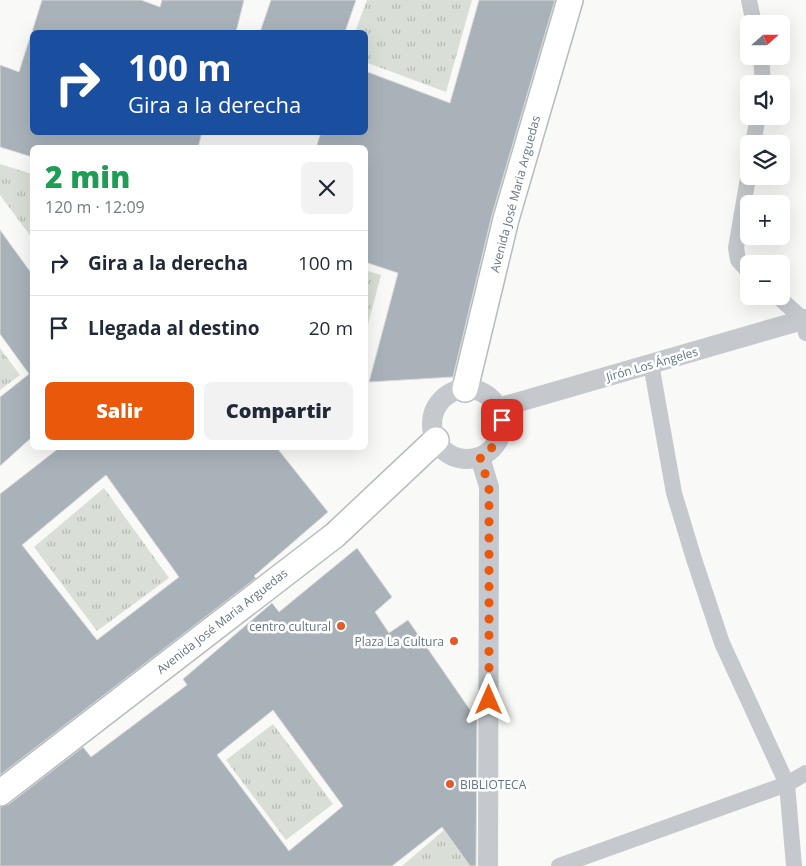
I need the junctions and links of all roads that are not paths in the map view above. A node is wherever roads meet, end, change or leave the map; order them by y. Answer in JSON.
{"nodes":[{"id":1,"x":570,"y":0,"type":"edge"},
{"id":2,"x":749,"y":0,"type":"edge"},
{"id":3,"x":752,"y":15,"type":"edge"},
{"id":4,"x":747,"y":185,"type":"edge"},
{"id":5,"x":740,"y":262,"type":"edge"},
{"id":6,"x":786,"y":305,"type":"edge"},
{"id":7,"x":805,"y":324,"type":"edge"},
{"id":8,"x":651,"y":364,"type":"junction"},
{"id":9,"x":465,"y":389,"type":"junction"},
{"id":10,"x":498,"y":408,"type":"junction"},
{"id":11,"x":436,"y":440,"type":"junction"},
{"id":12,"x":480,"y":457,"type":"junction"},
{"id":13,"x":806,"y":773,"type":"edge"},
{"id":14,"x":787,"y":784,"type":"junction"},
{"id":15,"x":0,"y":793,"type":"edge"},
{"id":16,"x":488,"y":866,"type":"edge"},
{"id":17,"x":559,"y":866,"type":"edge"},
{"id":18,"x":794,"y":866,"type":"edge"}],
"edges":[{"from":1,"to":9,"type":"main road","name":"Avenida José Maria Arguedas"},
{"from":2,"to":3,"type":"street"},
{"from":4,"to":5,"type":"street"},
{"from":6,"to":7,"type":"street"},
{"from":7,"to":8,"type":"street","name":"Jirón Los Ángeles"},
{"from":8,"to":10,"type":"street","name":"Jirón Los Ángeles"},
{"from":8,"to":14,"type":"street"},
{"from":9,"to":10,"type":"street"},
{"from":9,"to":11,"type":"street"},
{"from":10,"to":12,"type":"street"},
{"from":11,"to":12,"type":"street"},
{"from":11,"to":15,"type":"main road","name":"Avenida José Maria Arguedas"},
{"from":12,"to":16,"type":"street"},
{"from":13,"to":14,"type":"street"},
{"from":14,"to":17,"type":"street"},
{"from":14,"to":18,"type":"street"}]}
